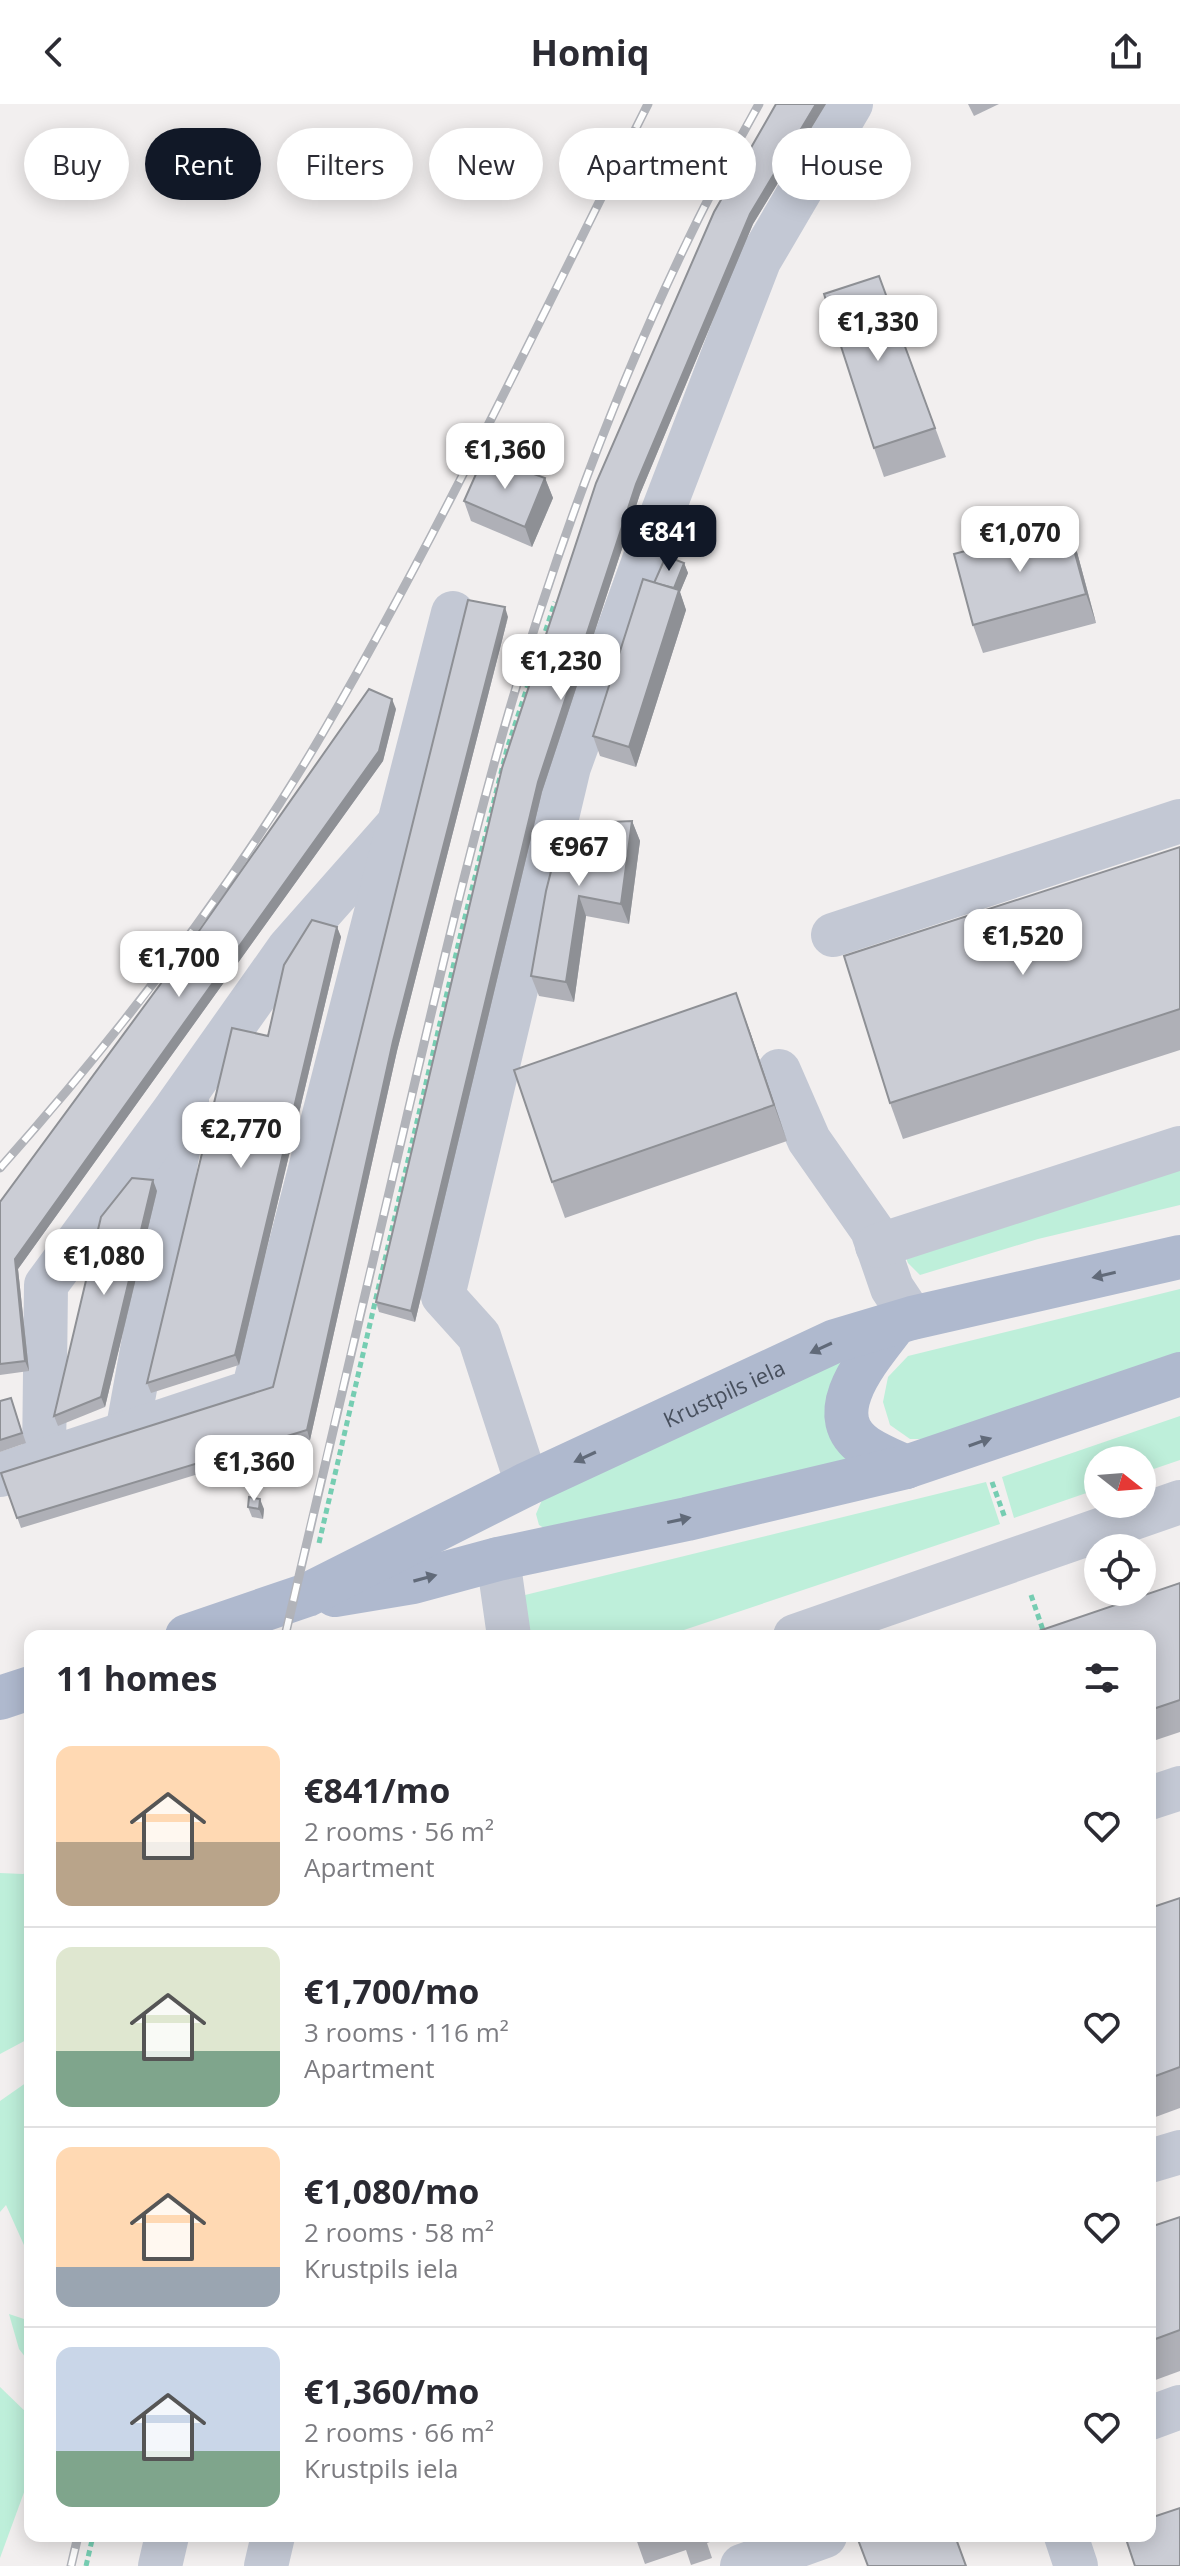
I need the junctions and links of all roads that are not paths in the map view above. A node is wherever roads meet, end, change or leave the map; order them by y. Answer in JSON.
{"nodes":[{"id":1,"x":851,"y":104,"type":"edge"},
{"id":2,"x":453,"y":613,"type":"dead end"},
{"id":3,"x":1180,"y":821,"type":"edge"},
{"id":4,"x":398,"y":824,"type":"junction"},
{"id":5,"x":833,"y":935,"type":"dead end"},
{"id":6,"x":779,"y":1071,"type":"dead end"},
{"id":7,"x":188,"y":1091,"type":"junction"},
{"id":8,"x":1180,"y":1148,"type":"edge"},
{"id":9,"x":877,"y":1246,"type":"junction"},
{"id":10,"x":1180,"y":1257,"type":"edge"},
{"id":11,"x":904,"y":1321,"type":"junction"},
{"id":12,"x":1180,"y":1374,"type":"edge"},
{"id":13,"x":127,"y":1433,"type":"junction"},
{"id":14,"x":44,"y":1460,"type":"junction"},
{"id":15,"x":906,"y":1467,"type":"junction"},
{"id":16,"x":0,"y":1475,"type":"edge"},
{"id":17,"x":527,"y":1484,"type":"junction"},
{"id":18,"x":1180,"y":1502,"type":"edge"},
{"id":19,"x":498,"y":1559,"type":"junction"},
{"id":20,"x":300,"y":1598,"type":"junction"},
{"id":21,"x":205,"y":1630,"type":"edge"},
{"id":22,"x":508,"y":1630,"type":"edge"},
{"id":23,"x":812,"y":1630,"type":"edge"},
{"id":24,"x":24,"y":1690,"type":"edge"},
{"id":25,"x":0,"y":1698,"type":"edge"},
{"id":26,"x":1180,"y":1788,"type":"edge"},
{"id":27,"x":1156,"y":1796,"type":"edge"},
{"id":28,"x":1180,"y":2152,"type":"edge"},
{"id":29,"x":1156,"y":2159,"type":"edge"},
{"id":30,"x":1180,"y":2407,"type":"edge"},
{"id":31,"x":1156,"y":2416,"type":"edge"},
{"id":32,"x":166,"y":2542,"type":"edge"},
{"id":33,"x":272,"y":2542,"type":"edge"},
{"id":34,"x":808,"y":2542,"type":"edge"},
{"id":35,"x":1068,"y":2542,"type":"edge"},
{"id":36,"x":160,"y":2566,"type":"edge"},
{"id":37,"x":266,"y":2566,"type":"edge"},
{"id":38,"x":742,"y":2566,"type":"edge"},
{"id":39,"x":1076,"y":2566,"type":"edge"}],
"edges":[{"from":1,"to":17,"type":"lane"},
{"from":2,"to":4,"type":"lane"},
{"from":3,"to":5,"type":"lane"},
{"from":4,"to":7,"type":"lane"},
{"from":4,"to":13,"type":"lane"},
{"from":6,"to":9,"type":"lane"},
{"from":7,"to":13,"type":"lane"},
{"from":7,"to":14,"type":"lane"},
{"from":8,"to":9,"type":"lane"},
{"from":9,"to":11,"type":"lane"},
{"from":10,"to":11,"type":"main road","name":"Krustpils iela","one_way":true},
{"from":11,"to":15,"type":"main road"},
{"from":11,"to":17,"type":"main road","name":"Krustpils iela","one_way":true},
{"from":15,"to":12,"type":"main road","name":"Krustpils iela","one_way":true},
{"from":13,"to":14,"type":"lane"},
{"from":14,"to":16,"type":"lane"},
{"from":19,"to":15,"type":"main road","name":"Krustpils iela","one_way":true},
{"from":17,"to":20,"type":"main road","name":"Krustpils iela"},
{"from":18,"to":23,"type":"lane"},
{"from":20,"to":19,"type":"main road","name":"Krustpils iela","one_way":true},
{"from":19,"to":22,"type":"lane"},
{"from":20,"to":21,"type":"main road","name":"Krustpils iela"},
{"from":24,"to":25,"type":"main road"},
{"from":26,"to":27,"type":"lane"},
{"from":28,"to":29,"type":"lane"},
{"from":30,"to":31,"type":"lane"},
{"from":32,"to":36,"type":"lane"},
{"from":33,"to":37,"type":"lane"},
{"from":34,"to":38,"type":"lane"},
{"from":35,"to":39,"type":"lane"}]}
